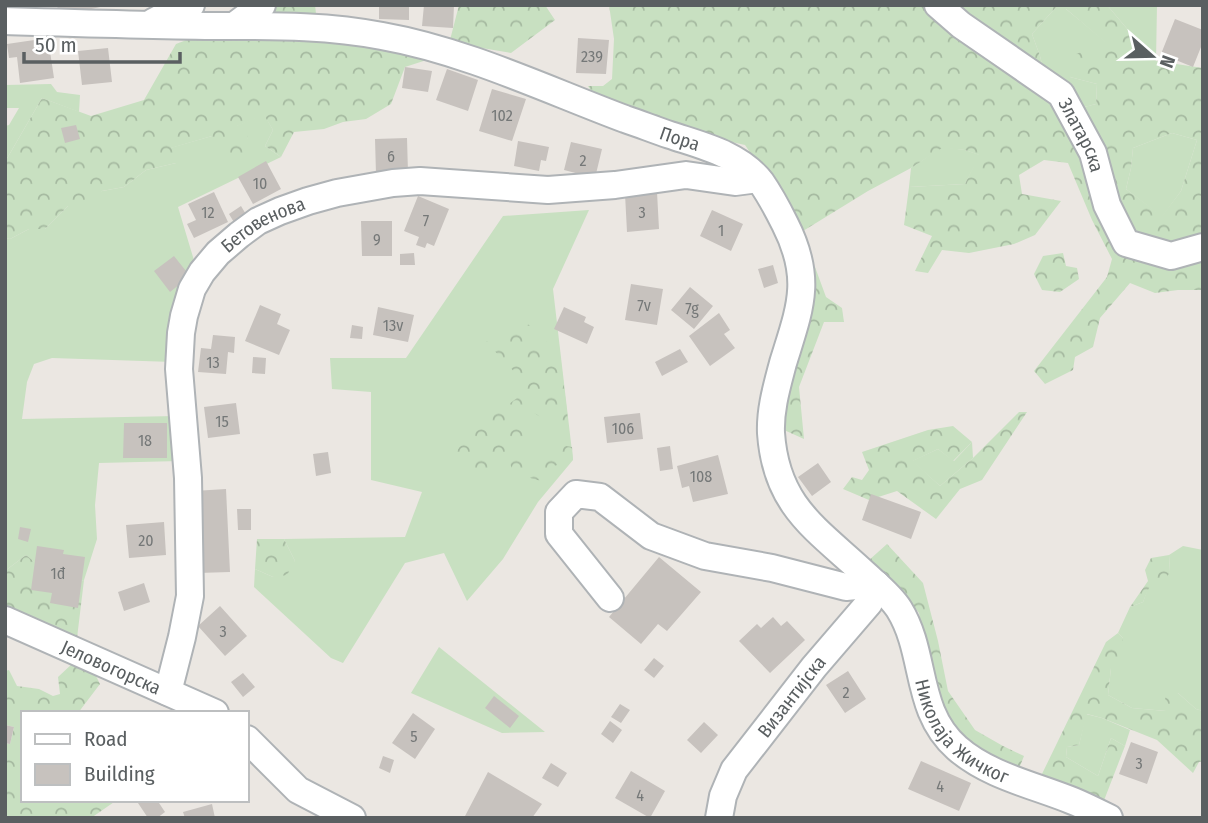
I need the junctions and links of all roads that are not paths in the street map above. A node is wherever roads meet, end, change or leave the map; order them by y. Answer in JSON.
{"nodes":[{"id":1,"x":191,"y":5,"type":"edge"},
{"id":2,"x":262,"y":5,"type":"edge"},
{"id":3,"x":938,"y":5,"type":"edge"},
{"id":4,"x":5,"y":21,"type":"edge"},
{"id":5,"x":148,"y":25,"type":"junction"},
{"id":6,"x":234,"y":26,"type":"junction"},
{"id":7,"x":758,"y":179,"type":"junction"},
{"id":8,"x":1203,"y":247,"type":"edge"},
{"id":9,"x":876,"y":584,"type":"junction"},
{"id":10,"x":610,"y":598,"type":"dead end"},
{"id":11,"x":5,"y":620,"type":"edge"},
{"id":12,"x":168,"y":692,"type":"junction"},
{"id":13,"x":211,"y":711,"type":"edge"},
{"id":14,"x":248,"y":740,"type":"edge"},
{"id":15,"x":352,"y":818,"type":"edge"},
{"id":16,"x":719,"y":818,"type":"edge"},
{"id":17,"x":1109,"y":818,"type":"edge"}],
"edges":[{"from":1,"to":5,"type":"street","name":"Пора"},
{"from":2,"to":6,"type":"street"},
{"from":3,"to":8,"type":"street","name":"Златарска"},
{"from":4,"to":5,"type":"street","name":"Пора"},
{"from":5,"to":6,"type":"street","name":"Пора"},
{"from":6,"to":7,"type":"street","name":"Пора"},
{"from":7,"to":9,"type":"street","name":"Пора"},
{"from":7,"to":12,"type":"street","name":"Бетовенова"},
{"from":9,"to":10,"type":"street"},
{"from":9,"to":16,"type":"street","name":"Византијска"},
{"from":9,"to":17,"type":"street","name":"Николаја Жичког"},
{"from":11,"to":12,"type":"street","name":"Јеловогорска"},
{"from":12,"to":13,"type":"street","name":"Јеловогорска"},
{"from":14,"to":15,"type":"street"}]}
